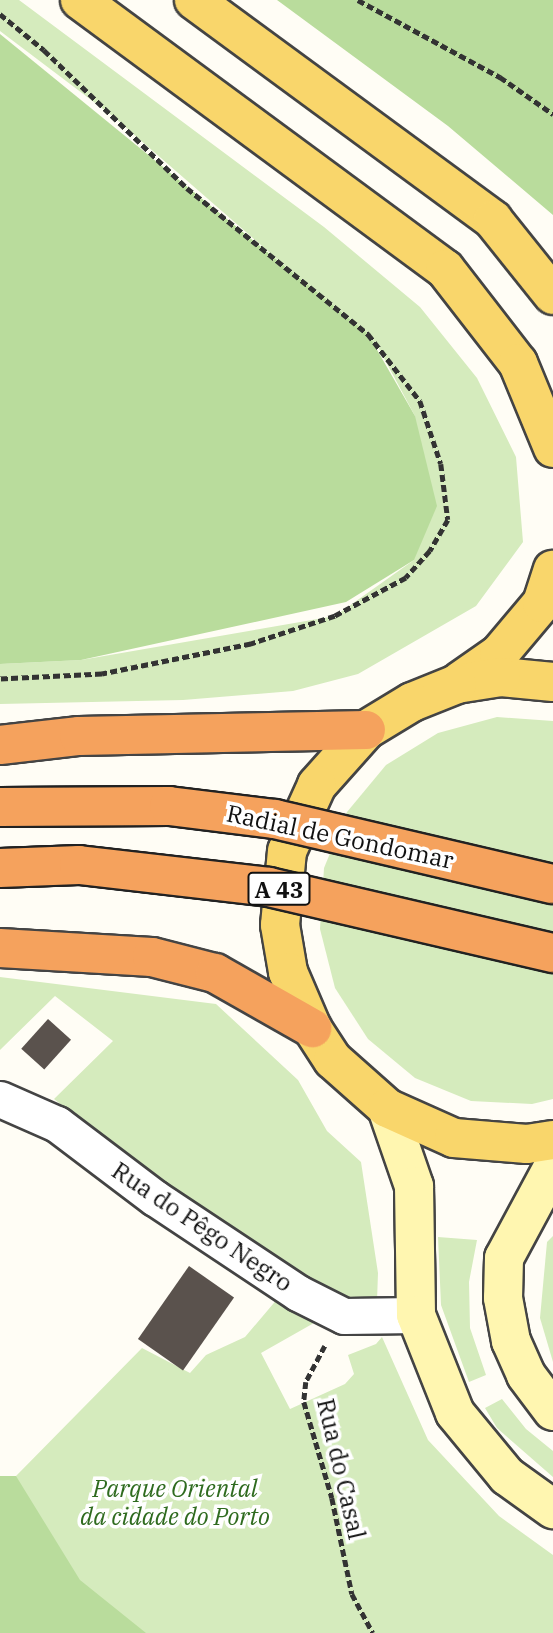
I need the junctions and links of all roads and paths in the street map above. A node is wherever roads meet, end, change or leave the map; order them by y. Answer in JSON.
{"nodes":[{"id":1,"x":80,"y":0,"type":"edge"},
{"id":2,"x":194,"y":0,"type":"edge"},
{"id":3,"x":358,"y":0,"type":"edge"},
{"id":4,"x":0,"y":14,"type":"edge"},
{"id":5,"x":553,"y":114,"type":"edge"},
{"id":6,"x":553,"y":295,"type":"edge"},
{"id":7,"x":553,"y":448,"type":"edge"},
{"id":8,"x":553,"y":570,"type":"edge"},
{"id":9,"x":0,"y":679,"type":"edge"},
{"id":10,"x":553,"y":682,"type":"edge"},
{"id":11,"x":457,"y":684,"type":"junction"},
{"id":12,"x":366,"y":730,"type":"junction"},
{"id":13,"x":0,"y":745,"type":"edge"},
{"id":14,"x":0,"y":807,"type":"edge"},
{"id":15,"x":0,"y":868,"type":"edge"},
{"id":16,"x":553,"y":884,"type":"edge"},
{"id":17,"x":0,"y":948,"type":"edge"},
{"id":18,"x":553,"y":953,"type":"edge"},
{"id":19,"x":312,"y":1028,"type":"junction"},
{"id":20,"x":0,"y":1099,"type":"edge"},
{"id":21,"x":387,"y":1108,"type":"junction"},
{"id":22,"x":553,"y":1140,"type":"edge"},
{"id":23,"x":553,"y":1167,"type":"edge"},
{"id":24,"x":416,"y":1315,"type":"junction"},
{"id":25,"x":344,"y":1316,"type":"junction"},
{"id":26,"x":553,"y":1411,"type":"edge"},
{"id":27,"x":553,"y":1509,"type":"edge"},
{"id":28,"x":373,"y":1633,"type":"edge"}],
"edges":[{"from":1,"to":7,"type":"main road"},
{"from":2,"to":6,"type":"main road"},
{"from":3,"to":5,"type":"path"},
{"from":4,"to":9,"type":"path"},
{"from":8,"to":11,"type":"main road"},
{"from":10,"to":11,"type":"main road"},
{"from":11,"to":12,"type":"main road"},
{"from":12,"to":13,"type":"highway"},
{"from":12,"to":19,"type":"main road"},
{"from":14,"to":16,"type":"highway","name":"Radial de Gondomar","bridge":true},
{"from":15,"to":18,"type":"highway","number":"A 43","bridge":true},
{"from":17,"to":19,"type":"highway"},
{"from":19,"to":21,"type":"main road"},
{"from":20,"to":25,"type":"street","name":"Rua do Pêgo Negro"},
{"from":21,"to":22,"type":"main road"},
{"from":21,"to":24,"type":"main road"},
{"from":23,"to":26,"type":"main road"},
{"from":24,"to":25,"type":"street","name":"Rua do Pêgo Negro"},
{"from":24,"to":27,"type":"main road"},
{"from":25,"to":28,"type":"path","name":"Rua do Casal"}]}
